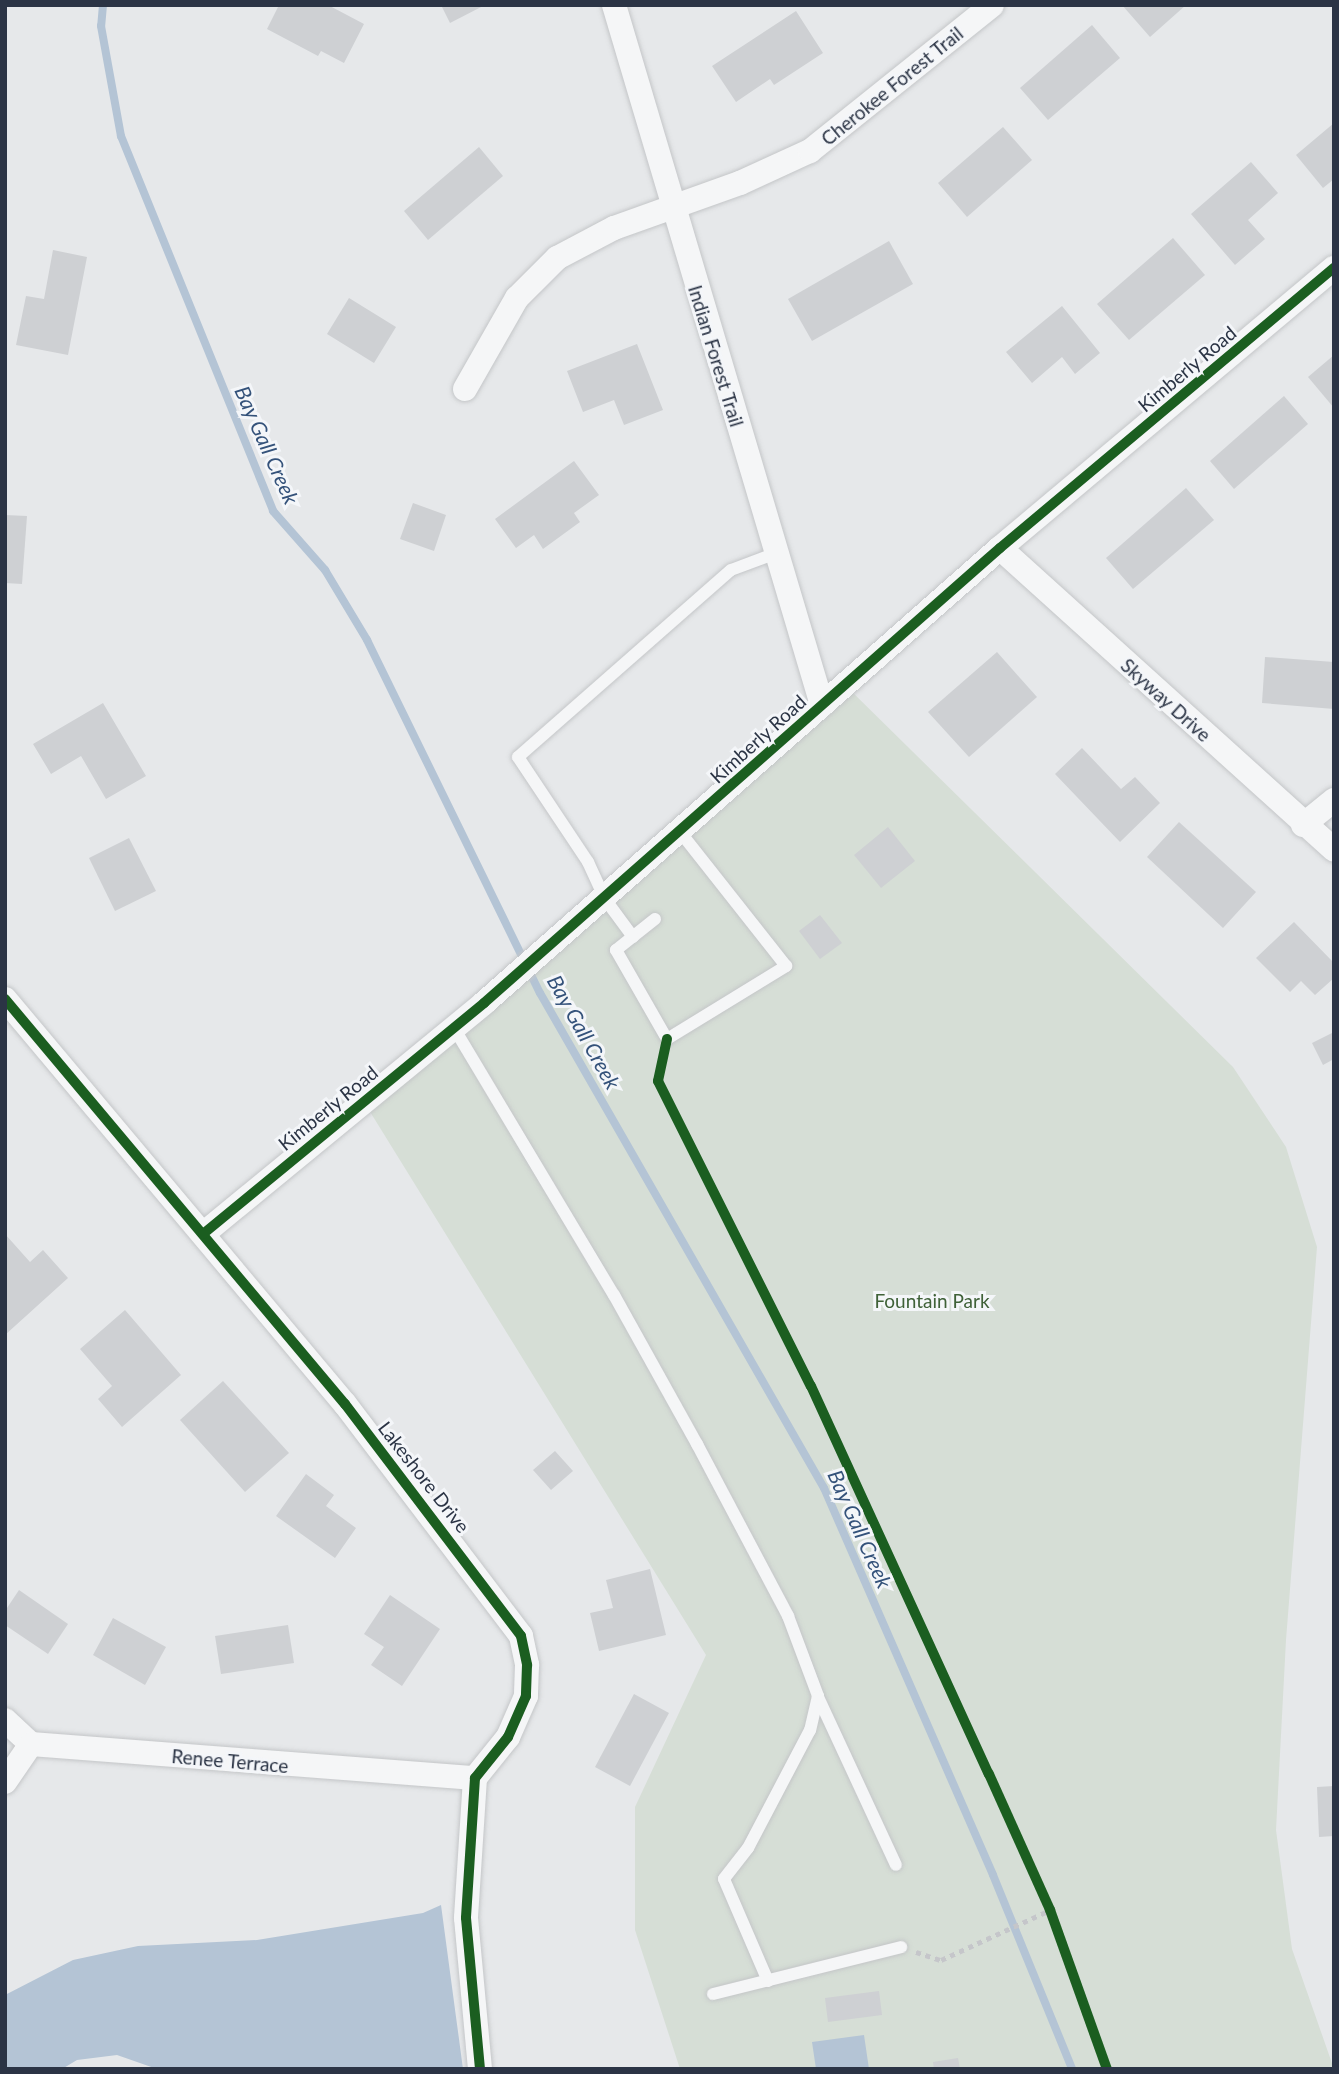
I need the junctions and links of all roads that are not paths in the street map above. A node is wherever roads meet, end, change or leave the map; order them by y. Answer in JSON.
{"nodes":[{"id":1,"x":614,"y":5,"type":"edge"},
{"id":2,"x":992,"y":5,"type":"edge"},
{"id":3,"x":672,"y":209,"type":"junction"},
{"id":4,"x":1334,"y":268,"type":"edge"},
{"id":5,"x":465,"y":389,"type":"dead end"},
{"id":6,"x":1000,"y":548,"type":"junction"},
{"id":7,"x":774,"y":554,"type":"junction"},
{"id":8,"x":822,"y":705,"type":"junction"},
{"id":9,"x":1334,"y":800,"type":"edge"},
{"id":10,"x":1303,"y":825,"type":"junction"},
{"id":11,"x":680,"y":832,"type":"junction"},
{"id":12,"x":1334,"y":850,"type":"edge"},
{"id":13,"x":604,"y":899,"type":"junction"},
{"id":14,"x":655,"y":919,"type":"dead end"},
{"id":15,"x":633,"y":937,"type":"junction"},
{"id":16,"x":5,"y":999,"type":"edge"},
{"id":17,"x":454,"y":1028,"type":"junction"},
{"id":18,"x":203,"y":1234,"type":"junction"},
{"id":19,"x":818,"y":1696,"type":"junction"},
{"id":20,"x":5,"y":1720,"type":"edge"},
{"id":21,"x":31,"y":1744,"type":"junction"},
{"id":22,"x":475,"y":1778,"type":"junction"},
{"id":23,"x":5,"y":1782,"type":"edge"},
{"id":24,"x":896,"y":1865,"type":"dead end"},
{"id":25,"x":901,"y":1947,"type":"dead end"},
{"id":26,"x":768,"y":1981,"type":"junction"},
{"id":27,"x":713,"y":1994,"type":"dead end"},
{"id":28,"x":480,"y":2069,"type":"edge"}],
"edges":[{"from":1,"to":3,"type":"street","name":"Indian Forest Trail"},
{"from":2,"to":3,"type":"street","name":"Cherokee Forest Trail"},
{"from":3,"to":5,"type":"street","name":"Cherokee Forest Trail"},
{"from":3,"to":7,"type":"street","name":"Indian Forest Trail"},
{"from":4,"to":6,"type":"street","name":"Kimberly Road"},
{"from":6,"to":8,"type":"street","name":"Kimberly Road"},
{"from":6,"to":10,"type":"street","name":"Skyway Drive"},
{"from":7,"to":8,"type":"street","name":"Indian Forest Trail"},
{"from":7,"to":13,"type":"lane"},
{"from":8,"to":11,"type":"street","name":"Kimberly Road"},
{"from":9,"to":10,"type":"street"},
{"from":10,"to":12,"type":"street","name":"Skyway Drive"},
{"from":11,"to":13,"type":"street","name":"Kimberly Road"},
{"from":11,"to":15,"type":"lane"},
{"from":13,"to":15,"type":"lane"},
{"from":13,"to":17,"type":"street","name":"Kimberly Road"},
{"from":14,"to":15,"type":"lane"},
{"from":16,"to":18,"type":"street","name":"Lakeshore Drive"},
{"from":17,"to":18,"type":"street","name":"Kimberly Road"},
{"from":17,"to":19,"type":"lane"},
{"from":18,"to":22,"type":"street","name":"Lakeshore Drive"},
{"from":19,"to":24,"type":"lane"},
{"from":19,"to":26,"type":"lane"},
{"from":20,"to":21,"type":"street"},
{"from":21,"to":22,"type":"street","name":"Renee Terrace"},
{"from":21,"to":23,"type":"street"},
{"from":22,"to":28,"type":"street"},
{"from":25,"to":26,"type":"lane"},
{"from":26,"to":27,"type":"lane"}]}
